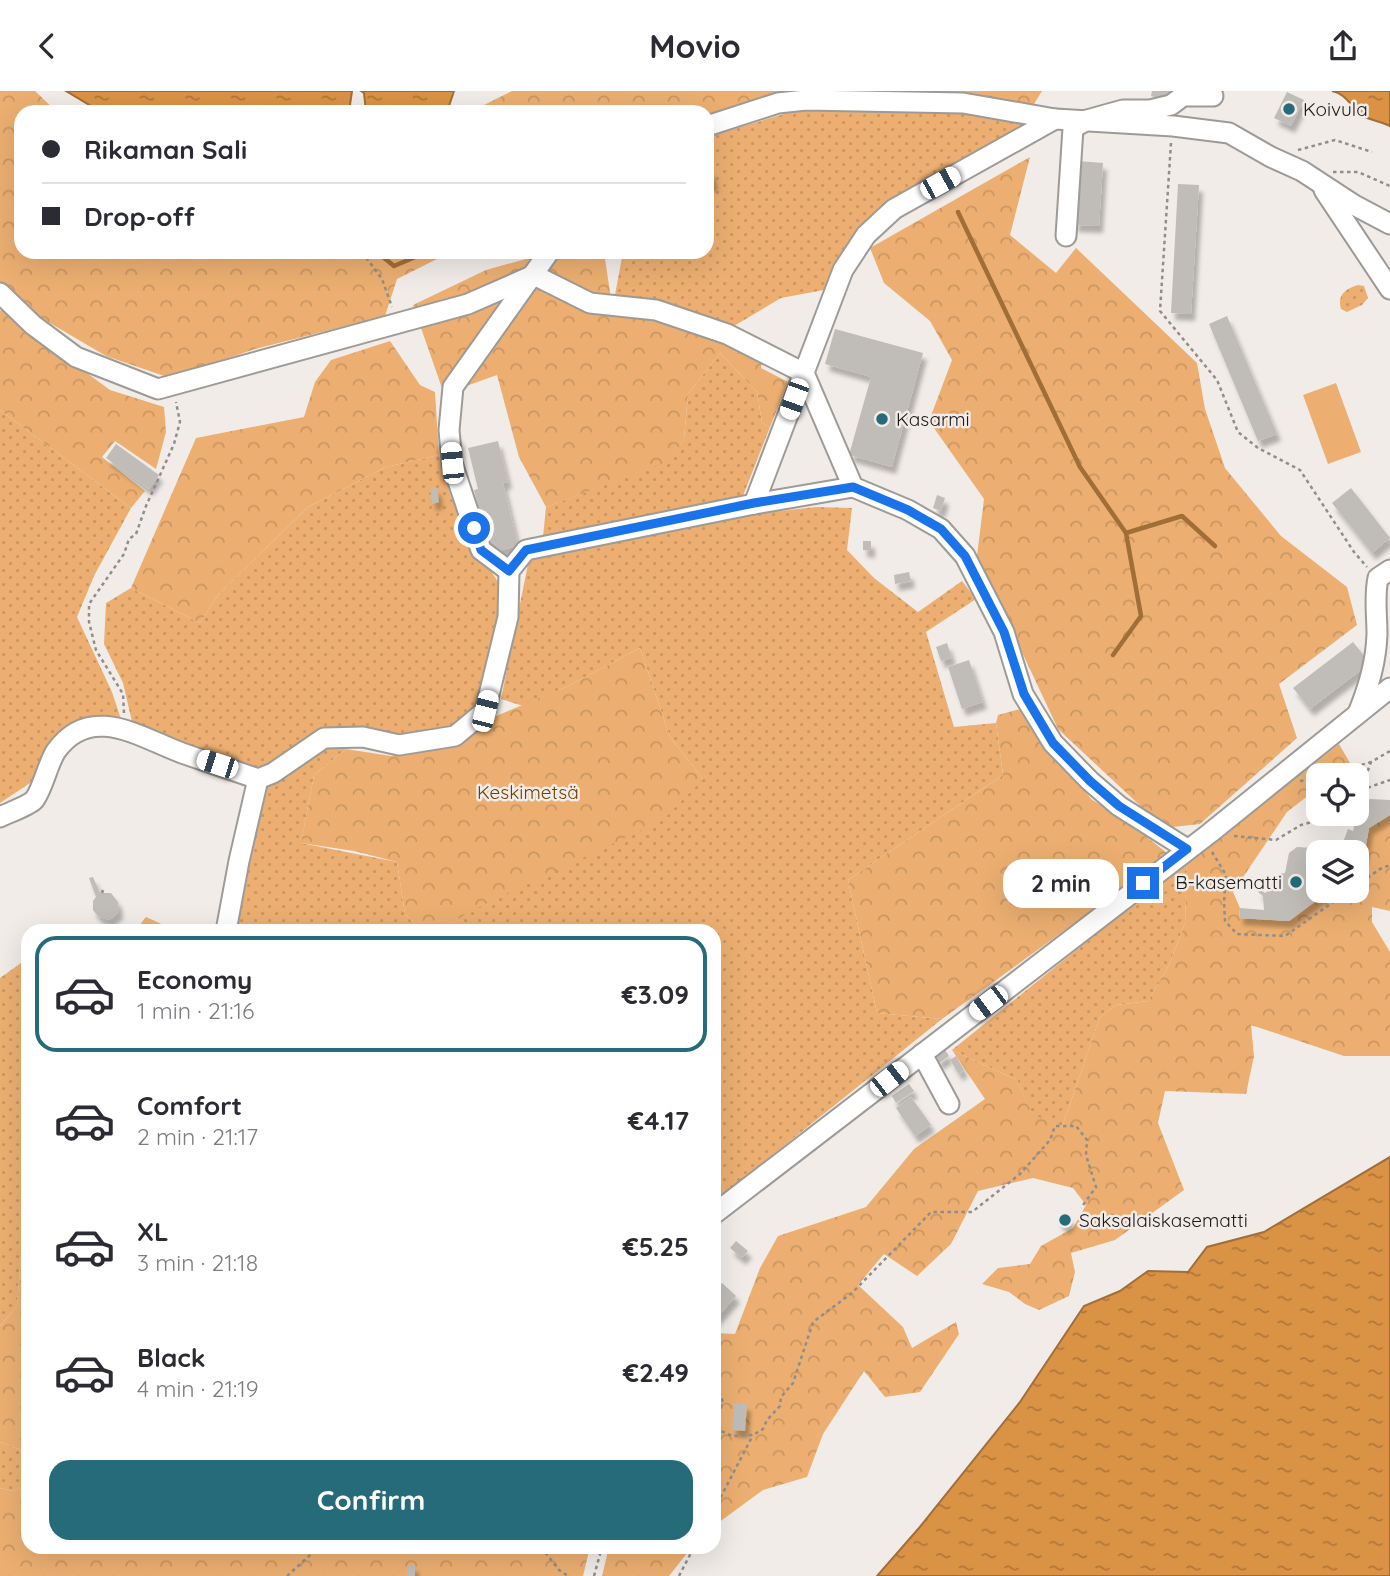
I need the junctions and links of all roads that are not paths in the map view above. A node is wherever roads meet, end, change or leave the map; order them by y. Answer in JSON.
{"nodes":[{"id":1,"x":1213,"y":96,"type":"dead end"},
{"id":2,"x":1055,"y":119,"type":"junction"},
{"id":3,"x":1087,"y":120,"type":"junction"},
{"id":4,"x":714,"y":124,"type":"edge"},
{"id":5,"x":1320,"y":183,"type":"junction"},
{"id":6,"x":1390,"y":224,"type":"edge"},
{"id":7,"x":1066,"y":236,"type":"dead end"},
{"id":8,"x":544,"y":259,"type":"edge"},
{"id":9,"x":534,"y":275,"type":"junction"},
{"id":10,"x":1390,"y":289,"type":"edge"},
{"id":11,"x":2,"y":298,"type":"edge"},
{"id":12,"x":804,"y":373,"type":"junction"},
{"id":13,"x":853,"y":487,"type":"junction"},
{"id":14,"x":754,"y":503,"type":"junction"},
{"id":15,"x":509,"y":571,"type":"junction"},
{"id":16,"x":1384,"y":574,"type":"edge"},
{"id":17,"x":1390,"y":688,"type":"edge"},
{"id":18,"x":1360,"y":711,"type":"junction"},
{"id":19,"x":258,"y":779,"type":"junction"},
{"id":20,"x":0,"y":817,"type":"edge"},
{"id":21,"x":1200,"y":840,"type":"junction"},
{"id":22,"x":227,"y":924,"type":"edge"},
{"id":23,"x":922,"y":1054,"type":"junction"},
{"id":24,"x":948,"y":1104,"type":"dead end"},
{"id":25,"x":721,"y":1209,"type":"edge"}],
"edges":[{"from":1,"to":3,"type":"lane"},
{"from":2,"to":3,"type":"lane"},
{"from":2,"to":4,"type":"lane"},
{"from":2,"to":12,"type":"lane"},
{"from":3,"to":5,"type":"lane"},
{"from":3,"to":7,"type":"lane"},
{"from":5,"to":6,"type":"lane"},
{"from":5,"to":10,"type":"lane"},
{"from":8,"to":9,"type":"lane"},
{"from":9,"to":11,"type":"lane"},
{"from":9,"to":12,"type":"lane"},
{"from":9,"to":15,"type":"lane"},
{"from":12,"to":13,"type":"lane"},
{"from":12,"to":14,"type":"lane"},
{"from":13,"to":14,"type":"lane"},
{"from":13,"to":21,"type":"lane"},
{"from":14,"to":15,"type":"lane"},
{"from":15,"to":19,"type":"lane"},
{"from":16,"to":18,"type":"lane"},
{"from":17,"to":18,"type":"lane"},
{"from":18,"to":21,"type":"lane"},
{"from":19,"to":20,"type":"lane"},
{"from":19,"to":22,"type":"lane"},
{"from":21,"to":23,"type":"lane"},
{"from":23,"to":24,"type":"lane"},
{"from":23,"to":25,"type":"lane"}]}
